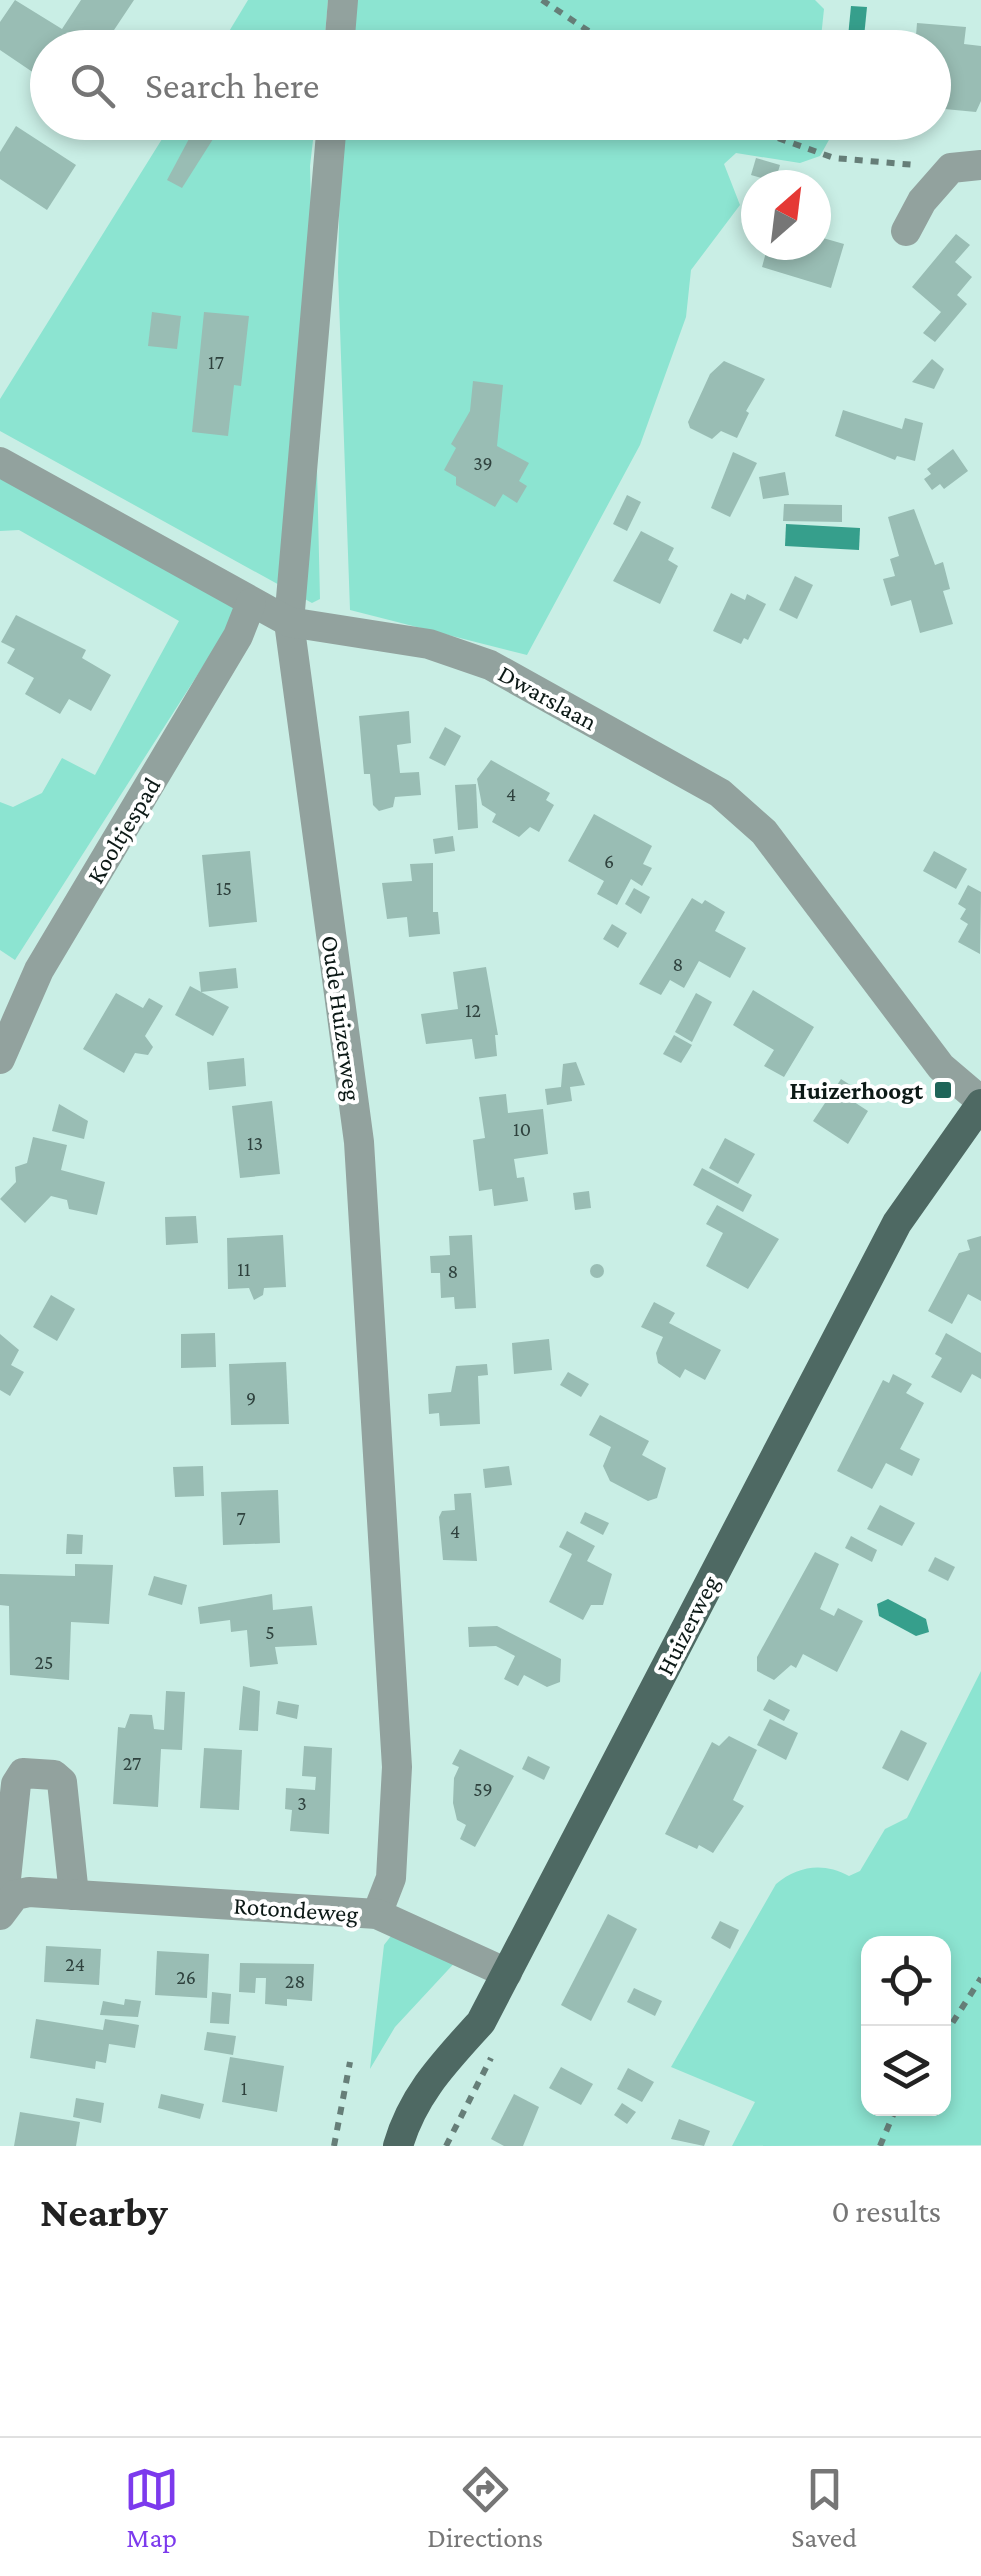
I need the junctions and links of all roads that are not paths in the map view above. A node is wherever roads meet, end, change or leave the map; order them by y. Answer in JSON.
{"nodes":[{"id":1,"x":343,"y":0,"type":"edge"},
{"id":2,"x":340,"y":30,"type":"edge"},
{"id":3,"x":330,"y":140,"type":"edge"},
{"id":4,"x":966,"y":166,"type":"edge"},
{"id":5,"x":906,"y":231,"type":"dead end"},
{"id":6,"x":0,"y":462,"type":"edge"},
{"id":7,"x":251,"y":603,"type":"junction"},
{"id":8,"x":290,"y":622,"type":"junction"},
{"id":9,"x":0,"y":1059,"type":"edge"},
{"id":10,"x":981,"y":1103,"type":"edge"},
{"id":11,"x":74,"y":1895,"type":"junction"},
{"id":12,"x":2,"y":1911,"type":"edge"},
{"id":13,"x":378,"y":1914,"type":"junction"},
{"id":14,"x":506,"y":1973,"type":"junction"},
{"id":15,"x":398,"y":2146,"type":"edge"}],
"edges":[{"from":1,"to":2,"type":"street"},
{"from":3,"to":8,"type":"street","name":"Oude Huizerweg"},
{"from":4,"to":5,"type":"street"},
{"from":6,"to":7,"type":"street","name":"Dwarslaan"},
{"from":7,"to":8,"type":"street","name":"Dwarslaan"},
{"from":7,"to":9,"type":"street","name":"Kooltjespad"},
{"from":8,"to":10,"type":"street","name":"Dwarslaan"},
{"from":8,"to":13,"type":"street","name":"Oude Huizerweg"},
{"from":10,"to":14,"type":"main road","name":"Huizerweg"},
{"from":11,"to":12,"type":"street","name":"Rotondeweg"},
{"from":11,"to":12,"type":"street","name":"Rotondeweg"},
{"from":11,"to":13,"type":"street","name":"Rotondeweg"},
{"from":13,"to":14,"type":"street","name":"Rotondeweg"},
{"from":14,"to":15,"type":"main road","name":"Huizerweg"}]}
